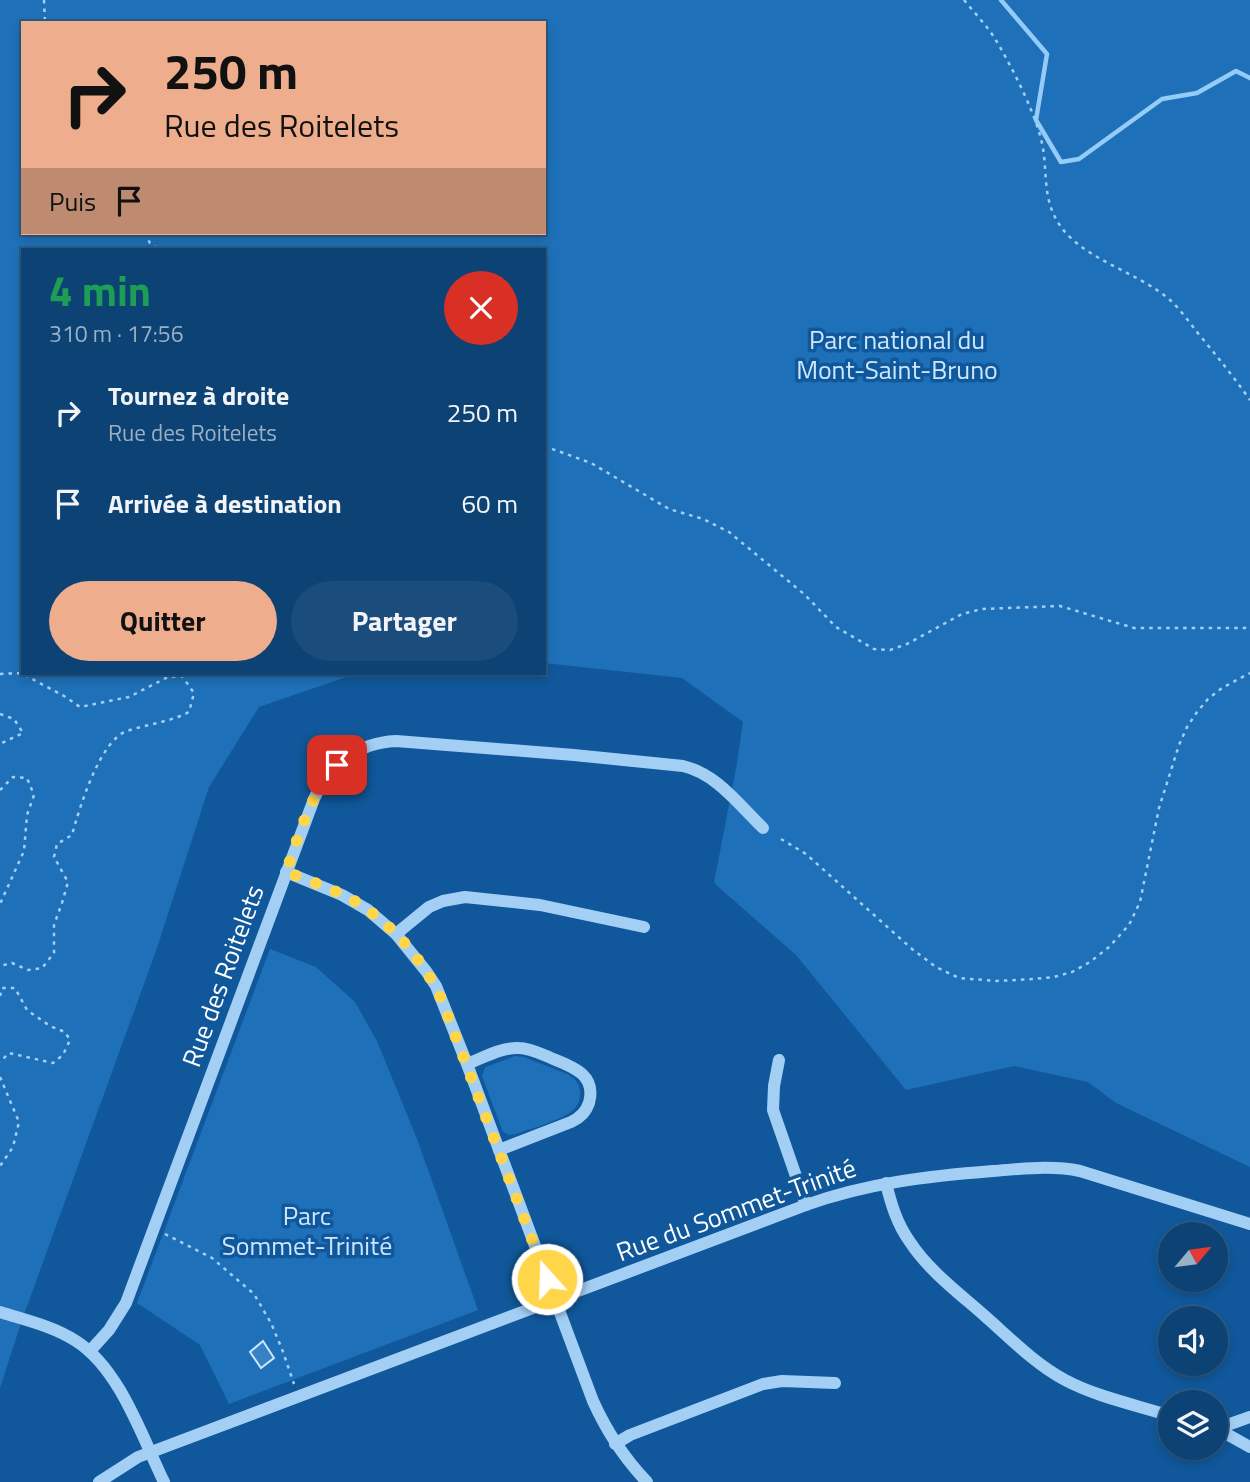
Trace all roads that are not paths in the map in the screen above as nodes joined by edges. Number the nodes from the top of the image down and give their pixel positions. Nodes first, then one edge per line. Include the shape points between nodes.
1 (763, 828) dead end
2 (286, 872) junction
3 (644, 927) dead end
4 (396, 934) junction
5 (779, 1060) dead end
6 (467, 1064) junction
7 (499, 1150) junction
8 (886, 1183) junction
9 (806, 1205) junction
10 (1250, 1224) edge
11 (555, 1300) junction
12 (0, 1312) edge
13 (90, 1351) junction
14 (835, 1383) dead end
15 (1158, 1412) edge
16 (1250, 1416) edge
17 (1228, 1424) edge
18 (1228, 1434) edge
19 (615, 1444) junction
20 (1250, 1447) edge
21 (151, 1453) junction
22 (99, 1482) edge
23 (164, 1482) edge
24 (647, 1482) edge

1 - 2 street, Rue des Roitelets via 717,782 683,766 388,742 356,751 326,777
2 - 4 street via 351,899
2 - 13 street, Rue des Roitelets via 121,1312
3 - 4 street via 540,905 465,897 429,907
4 - 6 street via 436,986
5 - 9 street via 773,1110
6 - 7 street
6 - 7 street via 521,1048 575,1068 588,1082 590,1101 580,1117
7 - 11 street
8 - 9 street, Rue du Sommet-Trinité
8 - 10 street, Rue du Sommet-Trinité via 1063,1168
8 - 15 street via 899,1223 923,1259 1038,1363 1086,1389
9 - 11 street, Rue du Sommet-Trinité
11 - 19 street via 593,1401
11 - 21 street, Rue du Sommet-Trinité
12 - 13 street via 53,1329
13 - 21 street via 124,1397
14 - 19 street via 763,1384
16 - 17 street
18 - 20 street
19 - 24 street
21 - 22 street, Rue du Sommet-Trinité
21 - 23 street

